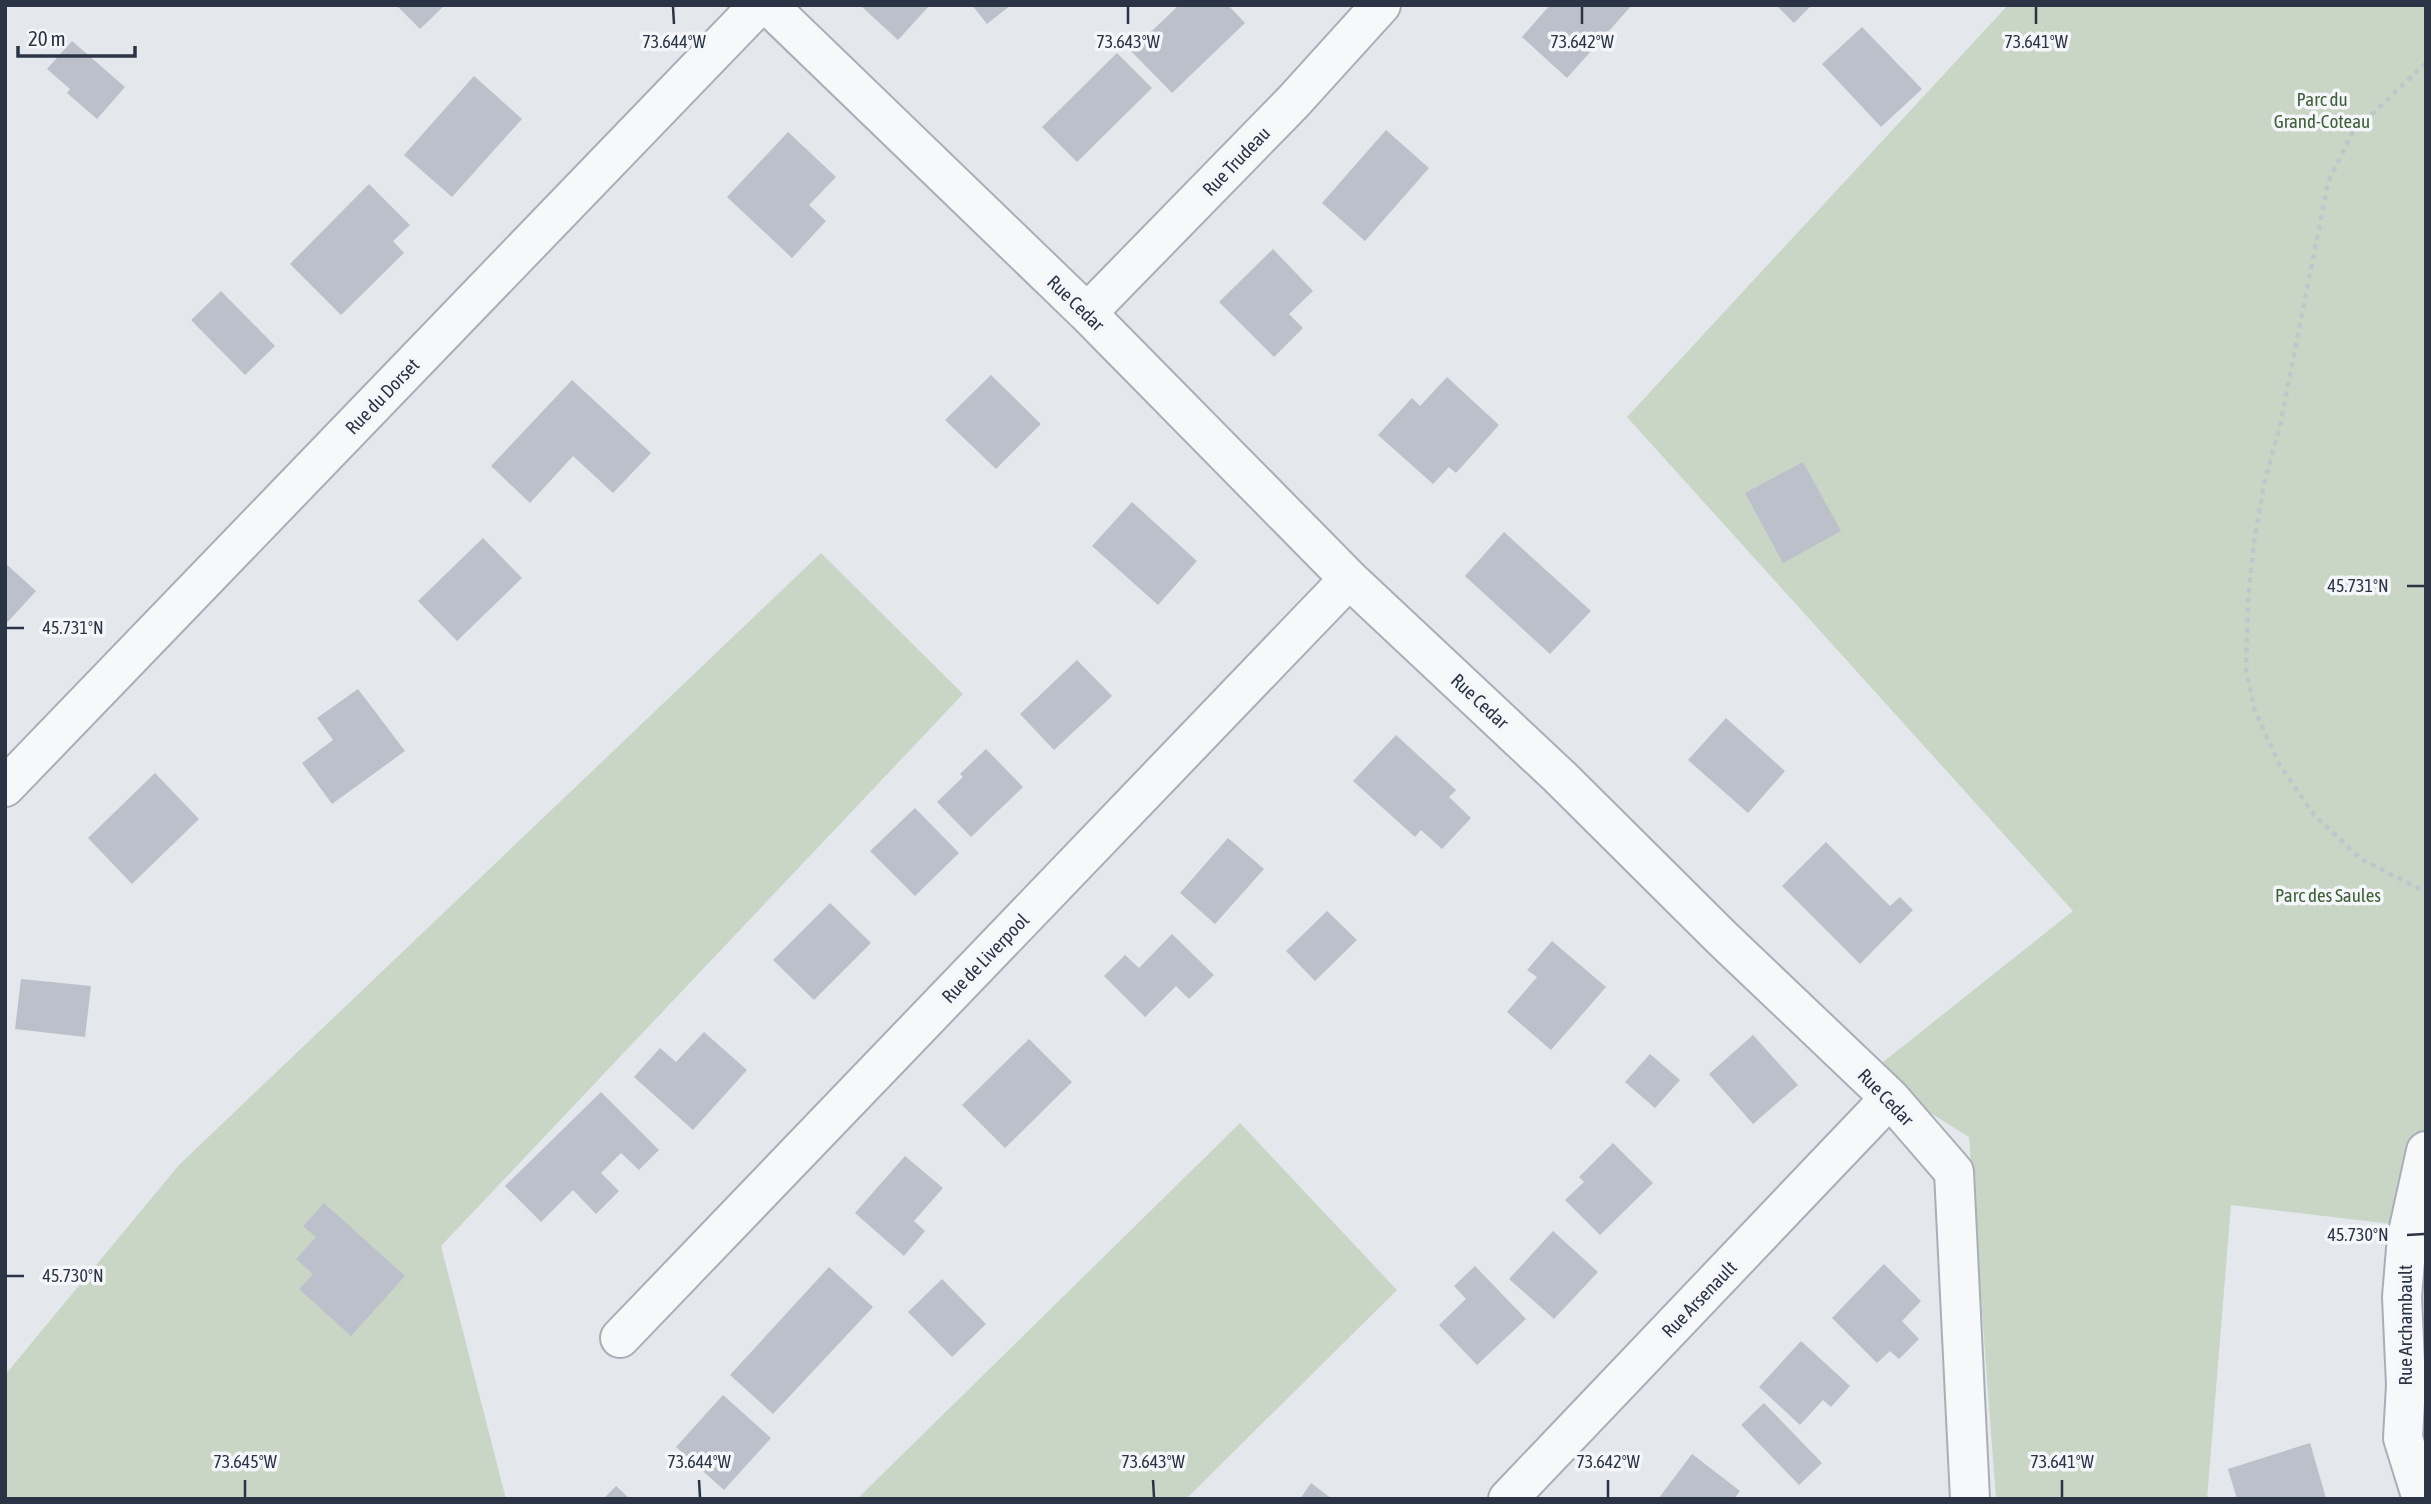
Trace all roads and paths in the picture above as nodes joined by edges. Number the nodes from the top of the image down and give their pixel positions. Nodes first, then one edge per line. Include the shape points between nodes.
1 (760, 5) edge
2 (768, 5) edge
3 (1381, 5) edge
4 (2426, 63) edge
5 (1087, 313) junction
6 (1349, 579) junction
7 (5, 787) edge
8 (2426, 892) edge
9 (1890, 1098) junction
10 (2426, 1151) edge
11 (620, 1338) dead end
12 (1508, 1499) edge
13 (1970, 1499) edge
14 (2422, 1499) edge

1 - 7 street, Rue du Dorset
2 - 5 street, Rue Cedar
3 - 5 street, Rue Trudeau
4 - 8 path via 2353,132 2328,182 2260,507 2248,599 2246,669 2254,708 2279,764 2314,815 2361,859
5 - 6 street, Rue Cedar
6 - 9 street, Rue Cedar
6 - 11 street, Rue de Liverpool
9 - 12 street, Rue Arsenault
9 - 13 street, Rue Cedar via 1954,1172
10 - 14 street, Rue Archambault via 2407,1237 2402,1297 2403,1438

